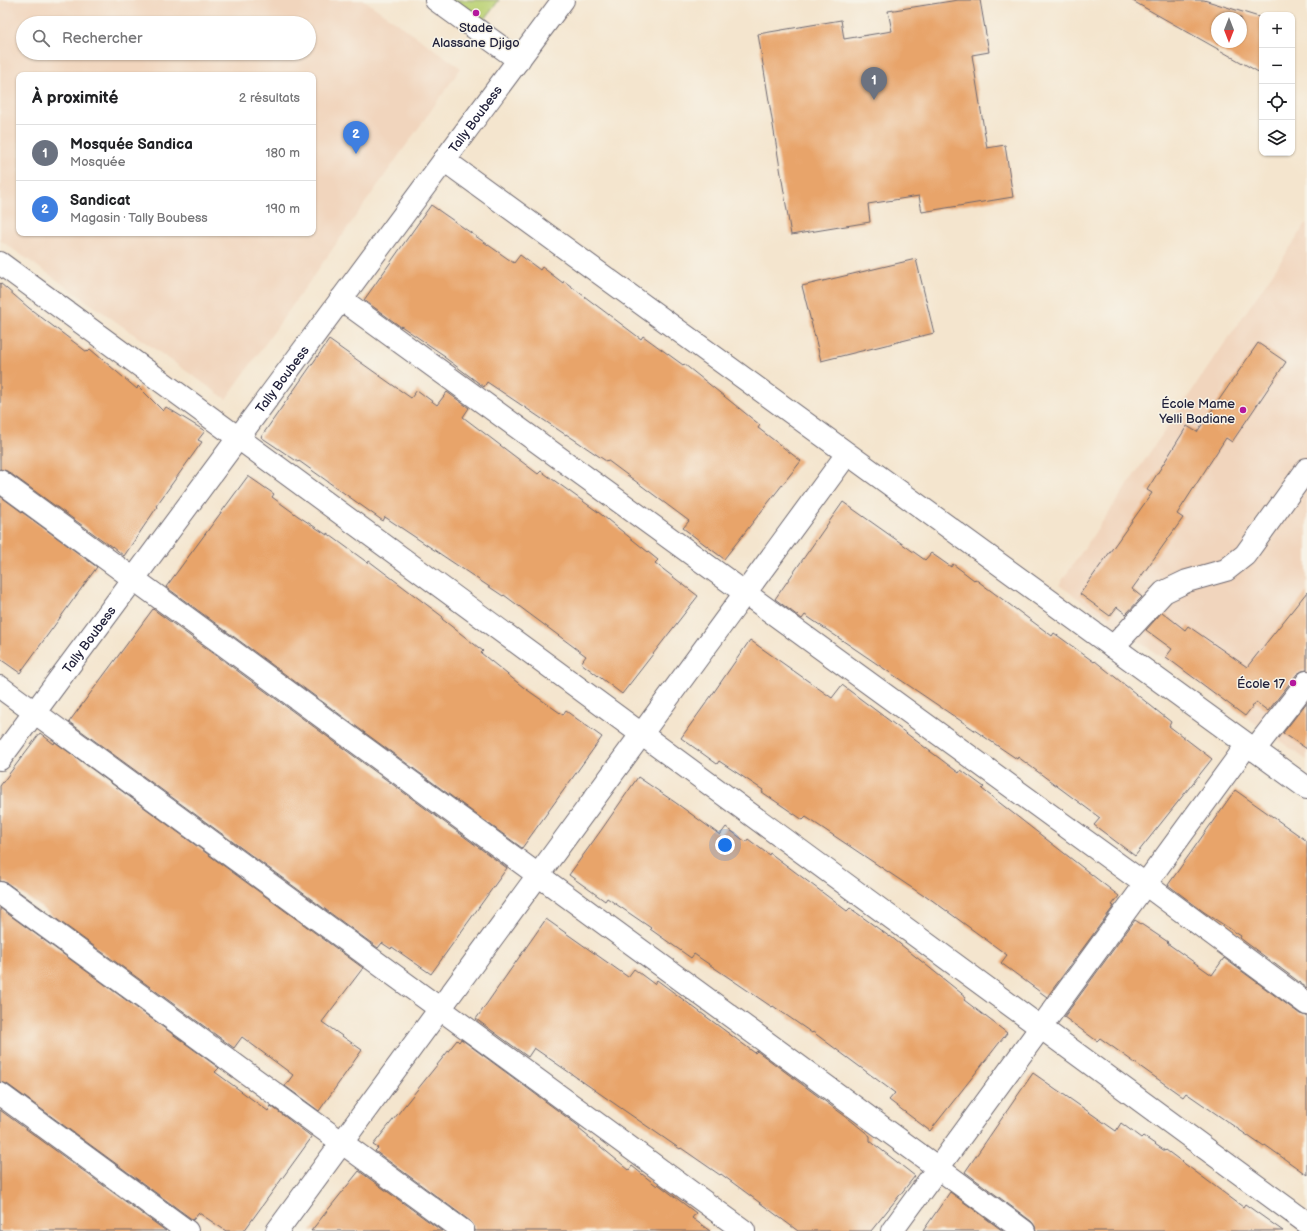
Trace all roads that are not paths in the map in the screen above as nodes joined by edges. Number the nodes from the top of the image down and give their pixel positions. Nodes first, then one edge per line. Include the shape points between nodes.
1 (436, 0) edge
2 (563, 0) edge
3 (518, 60) junction
4 (444, 160) junction
5 (0, 263) edge
6 (341, 299) junction
7 (238, 438) junction
8 (847, 454) junction
9 (1307, 469) edge
10 (0, 481) edge
11 (133, 579) junction
12 (745, 593) junction
13 (1112, 647) junction
14 (1307, 682) edge
15 (0, 687) edge
16 (34, 712) junction
17 (642, 734) junction
18 (1251, 747) junction
19 (0, 758) edge
20 (1307, 788) edge
21 (538, 875) junction
22 (1145, 884) junction
23 (0, 893) edge
24 (1307, 1004) edge
25 (440, 1008) junction
26 (1041, 1026) junction
27 (0, 1094) edge
28 (342, 1142) junction
29 (938, 1168) junction
30 (1307, 1223) edge
31 (187, 1231) edge
32 (277, 1231) edge
33 (463, 1231) edge
34 (744, 1231) edge
35 (892, 1231) edge
36 (1024, 1231) edge

1 - 3 street
2 - 3 street, Tally Boubess
3 - 4 street, Tally Boubess
4 - 6 street, Tally Boubess
4 - 8 street
5 - 7 street
6 - 7 street, Tally Boubess
6 - 12 street
7 - 11 street, Tally Boubess
7 - 17 street
8 - 12 street
8 - 13 street
9 - 13 street via 1245,555 1226,570 1187,581 1164,592
10 - 11 street
11 - 16 street, Tally Boubess
11 - 21 street
12 - 17 street
12 - 22 street
13 - 18 street
14 - 18 street
15 - 16 street
16 - 19 street, Tally Boubess
16 - 25 street
17 - 21 street
17 - 26 street
18 - 20 street
18 - 22 street
21 - 25 street
21 - 29 street
22 - 24 street
22 - 26 street
23 - 28 street
25 - 28 street
25 - 34 street
26 - 29 street
26 - 30 street
27 - 31 street
28 - 32 street
28 - 33 street
29 - 35 street
29 - 36 street

